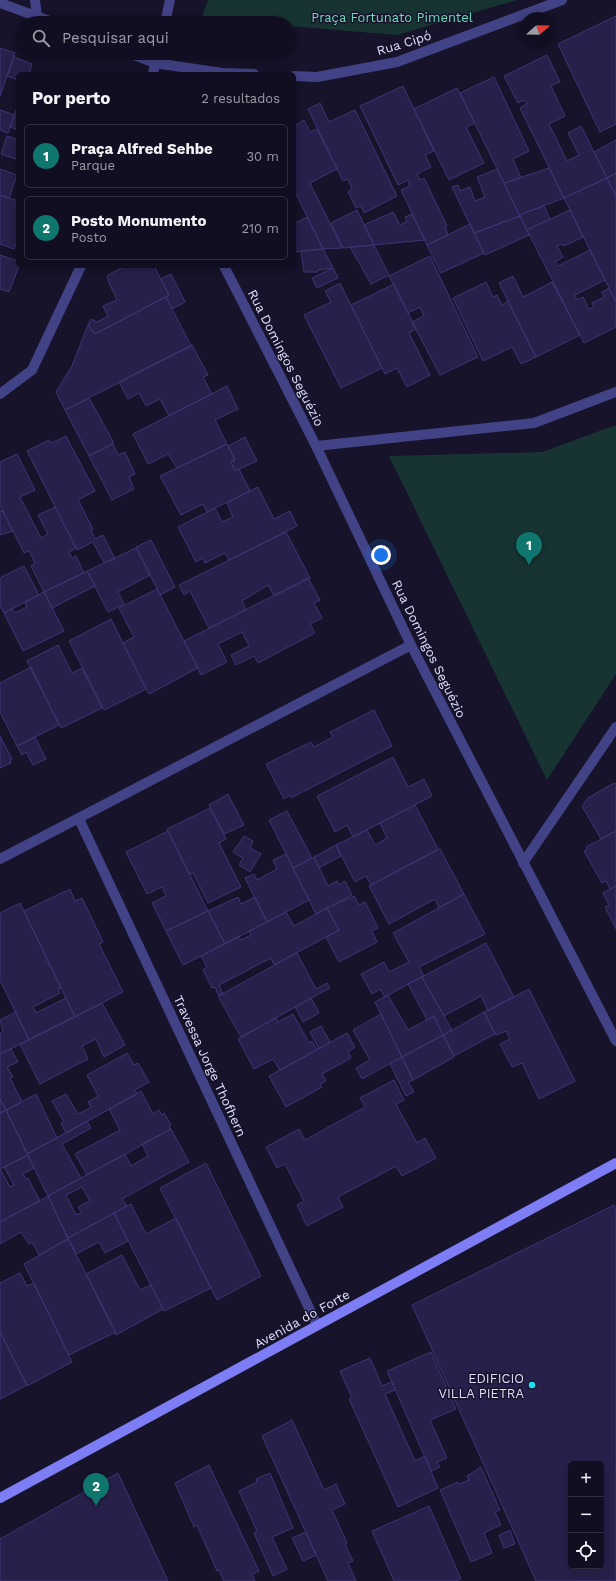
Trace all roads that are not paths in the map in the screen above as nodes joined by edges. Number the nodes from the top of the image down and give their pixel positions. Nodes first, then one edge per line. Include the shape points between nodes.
1 (35, 0) edge
2 (170, 0) edge
3 (562, 0) edge
4 (0, 3) edge
5 (37, 16) joint
6 (167, 16) edge
7 (156, 60) edge
8 (165, 60) edge
9 (153, 72) edge
10 (222, 72) edge
11 (296, 76) edge
12 (80, 268) edge
13 (225, 268) edge
14 (1, 392) edge
15 (616, 392) edge
16 (316, 446) junction
17 (411, 645) junction
18 (616, 727) edge
19 (79, 819) junction
20 (0, 859) edge
21 (523, 863) junction
22 (616, 1041) edge
23 (616, 1163) edge
24 (317, 1325) junction
25 (0, 1498) edge

1 - 5 street
2 - 6 street
3 - 11 street, Rua Cipó via 397,62 317,77
4 - 5 street
7 - 9 street
8 - 10 street
12 - 14 street via 32,370
13 - 16 street, Rua Domingos Seguézio
15 - 16 street via 534,423
16 - 17 street, Rua Domingos Seguézio
17 - 19 street
17 - 21 street, Rua Domingos Seguézio
18 - 21 street
19 - 20 street
19 - 24 street, Travessa Jorge Thofhern
21 - 22 street, Rua Domingos Seguézio
23 - 24 main road, Avenida do Forte
24 - 25 main road, Avenida do Forte

